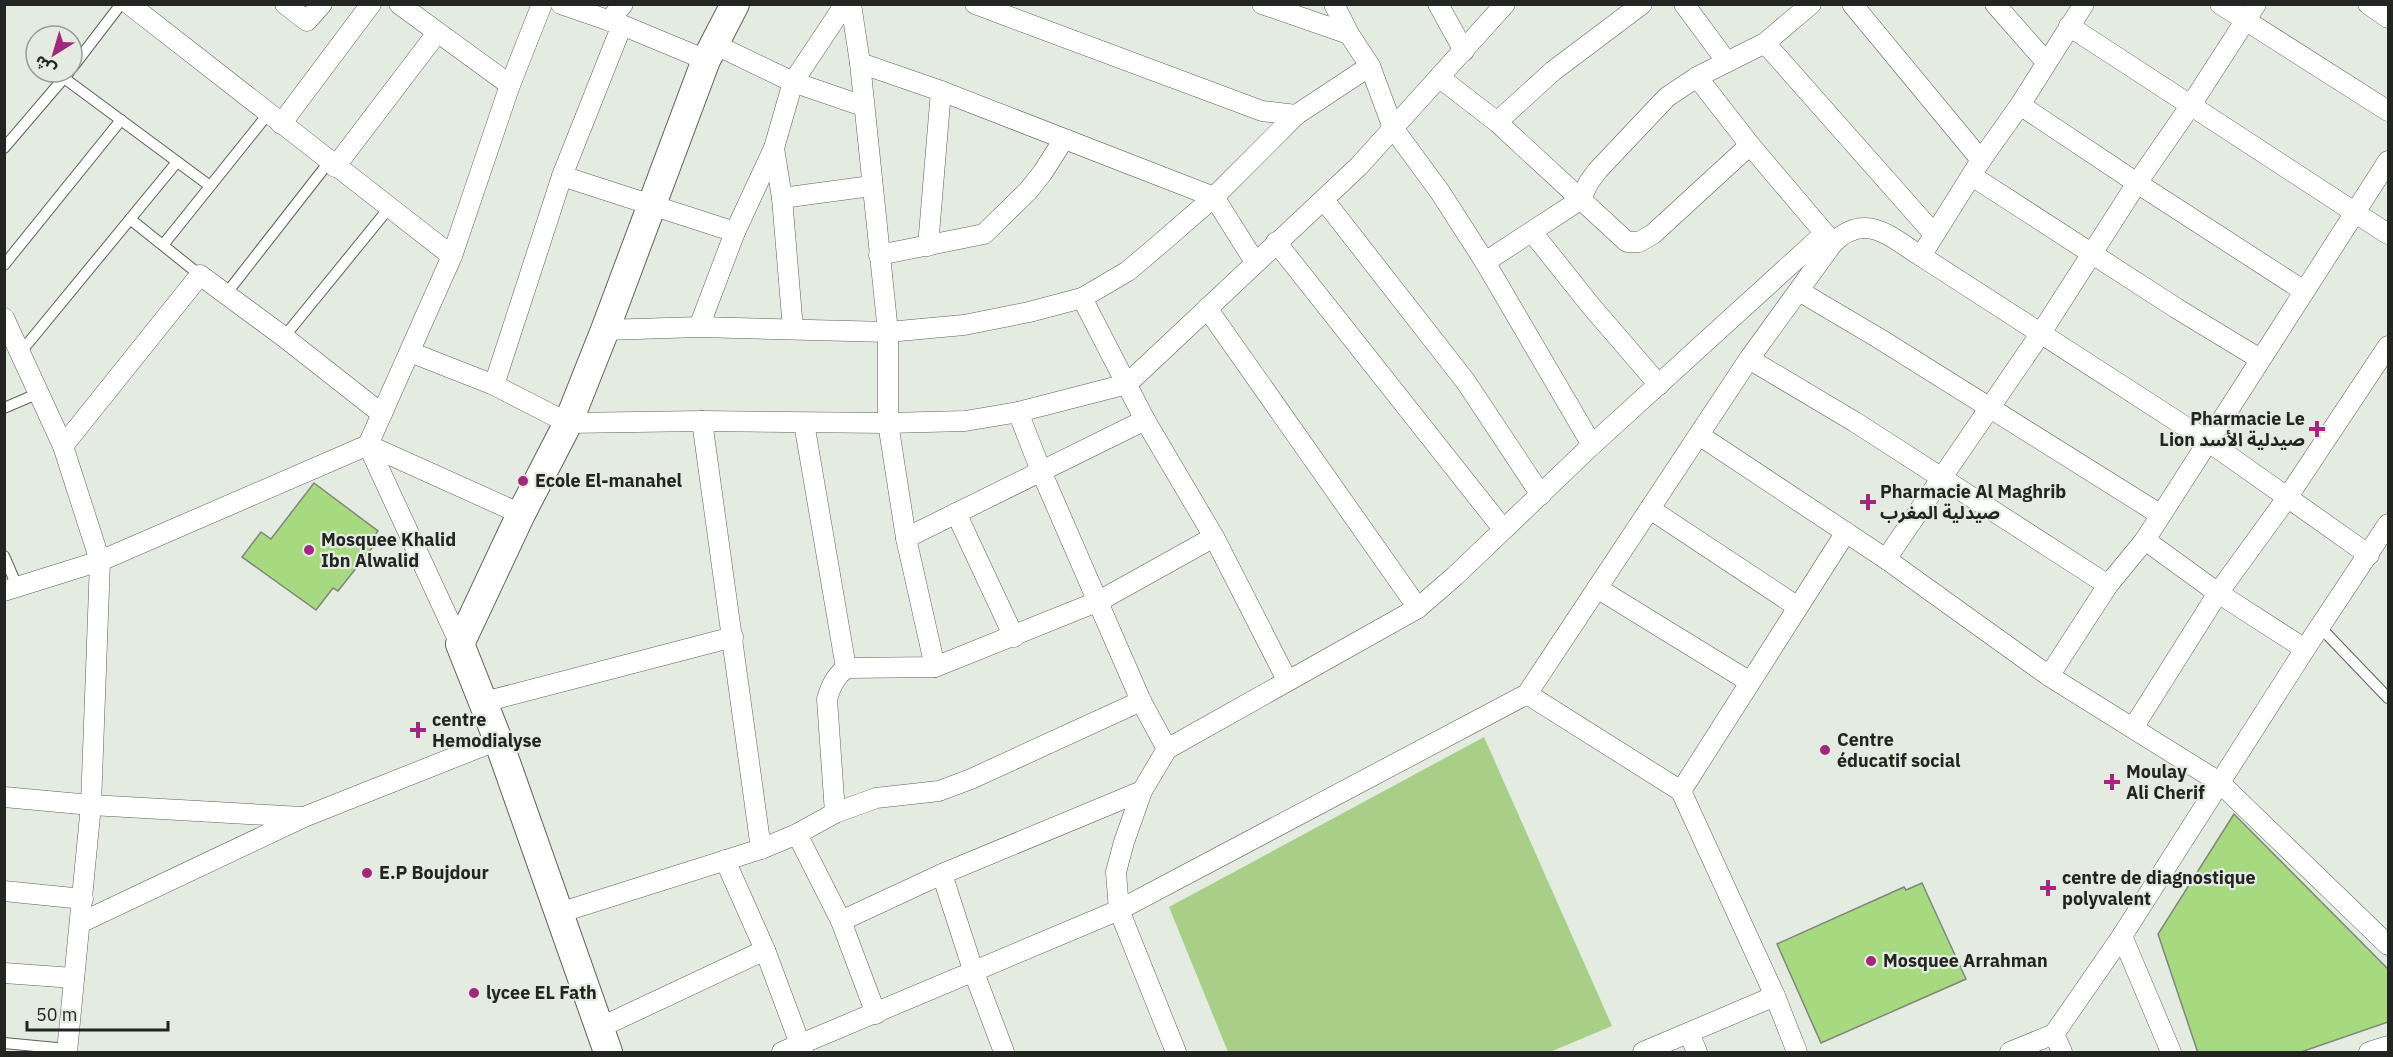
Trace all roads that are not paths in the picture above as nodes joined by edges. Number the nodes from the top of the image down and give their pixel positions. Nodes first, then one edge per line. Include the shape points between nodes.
1 (121, 4) edge
2 (129, 4) edge
3 (285, 4) edge
4 (322, 4) edge
5 (371, 4) edge
6 (399, 4) edge
7 (542, 4) edge
8 (561, 4) edge
9 (623, 4) edge
10 (735, 4) edge
11 (845, 4) edge
12 (850, 4) edge
13 (975, 4) edge
14 (1262, 4) edge
15 (1334, 4) edge
16 (1438, 4) edge
17 (1505, 4) edge
18 (1642, 4) edge
19 (1684, 4) edge
20 (1812, 4) edge
21 (1852, 4) edge
22 (1995, 4) edge
23 (2085, 4) edge
24 (2220, 4) edge
25 (2368, 4) edge
26 (2251, 12) edge
27 (2388, 18) edge
28 (615, 23) junction
29 (2069, 26) junction
30 (437, 33) junction
31 (1349, 34) junction
32 (1765, 43) junction
33 (1464, 51) junction
34 (84, 52) edge
35 (710, 52) junction
36 (1727, 62) junction
37 (2046, 62) junction
38 (860, 63) junction
39 (1370, 66) junction
40 (1697, 77) junction
41 (1440, 78) junction
42 (793, 82) junction
43 (59, 84) edge
44 (78, 84) edge
45 (510, 85) junction
46 (941, 91) junction
47 (2020, 105) junction
48 (2191, 105) junction
49 (862, 106) junction
50 (2388, 111) edge
51 (1296, 115) junction
52 (275, 119) junction
53 (121, 120) junction
54 (1497, 122) junction
55 (1393, 128) junction
56 (1064, 139) junction
57 (1750, 145) junction
58 (4, 148) edge
59 (774, 148) junction
60 (2388, 161) edge
61 (177, 162) junction
62 (332, 164) junction
63 (1977, 168) junction
64 (562, 176) junction
65 (2136, 183) junction
66 (210, 186) junction
67 (871, 186) junction
68 (1214, 197) junction
69 (782, 198) junction
70 (1324, 200) junction
71 (1580, 200) junction
72 (651, 205) junction
73 (389, 208) junction
74 (2355, 212) junction
75 (130, 219) junction
76 (735, 232) junction
77 (1532, 232) junction
78 (1934, 234) junction
79 (2388, 234) edge
80 (1829, 238) junction
81 (1276, 242) junction
82 (163, 245) junction
83 (928, 246) junction
84 (2093, 253) junction
85 (879, 255) junction
86 (452, 256) junction
87 (1921, 256) junction
88 (1255, 261) junction
89 (1485, 262) junction
90 (4, 265) edge
91 (200, 275) junction
92 (1799, 291) junction
93 (2304, 291) junction
94 (226, 294) junction
95 (1082, 298) junction
96 (1207, 308) junction
97 (4, 318) edge
98 (699, 327) junction
99 (793, 329) junction
100 (605, 330) junction
101 (888, 332) junction
102 (2041, 333) junction
103 (284, 337) junction
104 (2388, 346) edge
105 (410, 352) junction
106 (20, 353) junction
107 (1749, 359) junction
108 (2260, 359) junction
109 (1126, 384) junction
110 (494, 385) junction
111 (1659, 385) junction
112 (39, 393) junction
113 (1989, 407) junction
114 (4, 408) edge
115 (1018, 412) junction
116 (382, 414) junction
117 (1145, 420) junction
118 (702, 421) junction
119 (568, 423) junction
120 (804, 423) junction
121 (888, 423) junction
122 (1699, 435) junction
123 (2209, 442) junction
124 (368, 445) junction
125 (1592, 445) junction
126 (63, 446) junction
127 (1041, 471) junction
128 (1940, 478) junction
129 (1541, 495) junction
130 (2287, 498) junction
131 (1650, 509) junction
132 (956, 513) junction
133 (521, 514) junction
134 (2161, 515) junction
135 (2388, 524) edge
136 (1503, 529) junction
137 (1846, 532) junction
138 (1214, 537) junction
139 (906, 538) junction
140 (2145, 540) junction
141 (2368, 555) junction
142 (4, 556) edge
143 (1886, 559) junction
144 (100, 561) junction
145 (2108, 585) junction
146 (1598, 588) junction
147 (11, 589) edge
148 (2218, 593) junction
149 (1099, 601) junction
150 (1798, 607) junction
151 (1418, 608) junction
152 (2320, 627) junction
153 (733, 637) junction
154 (1014, 637) junction
155 (460, 644) junction
156 (2305, 650) junction
157 (935, 667) junction
158 (846, 668) junction
159 (2049, 676) junction
160 (1287, 680) junction
161 (1750, 682) junction
162 (1527, 694) junction
163 (2388, 698) edge
164 (1141, 701) junction
165 (484, 702) junction
166 (2133, 728) junction
167 (498, 740) junction
168 (1167, 749) junction
169 (2219, 782) junction
170 (1142, 791) junction
171 (1681, 791) junction
172 (4, 797) edge
173 (91, 805) junction
174 (835, 813) junction
175 (304, 818) junction
176 (797, 834) junction
177 (761, 849) junction
178 (725, 860) junction
179 (942, 874) junction
180 (4, 891) edge
181 (83, 899) junction
182 (1119, 910) junction
183 (559, 912) junction
184 (841, 921) junction
185 (80, 922) junction
186 (2122, 936) junction
187 (2388, 945) edge
188 (765, 950) junction
189 (973, 970) junction
190 (4, 973) edge
191 (74, 978) junction
192 (1775, 996) junction
193 (876, 1014) junction
194 (1689, 1033) junction
195 (2054, 1034) junction
196 (604, 1040) edge
197 (4, 1043) edge
198 (2388, 1046) edge
199 (802, 1048) edge
200 (67, 1051) edge
201 (782, 1053) edge
202 (1004, 1053) edge
203 (1176, 1053) edge
204 (1643, 1053) edge
205 (1697, 1053) edge
206 (1797, 1053) edge
207 (2010, 1053) edge
208 (2062, 1053) edge
209 (2171, 1053) edge
210 (2369, 1053) edge

1 - 34 lane
2 - 52 street
3 - 4 street via 308,21
5 - 52 street
6 - 30 street
7 - 45 street
8 - 28 street
9 - 28 street
10 - 35 main road
11 - 42 street
12 - 38 street
13 - 51 street via 1262,111
14 - 31 street
15 - 31 street
16 - 33 street
17 - 33 street
18 - 54 street via 1553,71
19 - 36 street
20 - 32 street
21 - 63 street
22 - 37 street
23 - 29 street
24 - 26 street
25 - 27 street
26 - 48 street
26 - 50 street
28 - 35 street
28 - 64 street
29 - 37 street
29 - 48 street
30 - 45 street
30 - 62 street
31 - 39 street
32 - 36 street
32 - 78 street
33 - 41 street
35 - 42 street
35 - 72 main road
36 - 40 street
37 - 47 street
38 - 46 street
38 - 49 street
39 - 51 street
39 - 55 street
40 - 57 street
40 - 71 street via 1650,114 1598,170
41 - 54 street
41 - 55 street
42 - 49 street
42 - 59 street
43 - 58 lane
44 - 53 lane
45 - 86 street
46 - 56 street
46 - 83 street
47 - 63 street
47 - 65 street
48 - 65 street
48 - 74 street
49 - 67 street
51 - 68 street
52 - 62 street
52 - 66 lane
53 - 61 lane
53 - 90 lane
54 - 71 street
55 - 70 street
55 - 89 street
56 - 68 street
56 - 83 street via 1028,192 993,227 975,237
57 - 71 street via 1653,234 1639,242 1628,242
57 - 80 street
59 - 69 street
59 - 76 street
60 - 74 street
61 - 66 lane
61 - 75 lane
62 - 73 street
62 - 94 lane
63 - 78 street
63 - 84 street
64 - 72 street
64 - 110 street
65 - 84 street
65 - 93 street
66 - 82 lane
67 - 69 street
67 - 85 street
68 - 88 street
68 - 95 street via 1128,271
69 - 99 street
70 - 81 street
70 - 129 street via 1466,382
71 - 77 street
72 - 76 street
72 - 100 main road
73 - 86 street
73 - 103 lane
74 - 79 street
74 - 93 street
75 - 82 lane
75 - 106 lane
76 - 98 street
77 - 89 street
77 - 111 street
78 - 87 street
80 - 87 street via 1861,226 1874,227
80 - 92 street
80 - 111 street
81 - 88 street
81 - 136 street
82 - 91 lane
83 - 85 street
84 - 102 street
84 - 108 street
85 - 101 street
86 - 105 street
87 - 102 street
88 - 96 street
89 - 125 street
91 - 94 street
91 - 126 street
92 - 107 street
92 - 113 street
93 - 108 street
94 - 103 street
95 - 101 street via 964,325
95 - 109 street
96 - 109 street
96 - 151 street
97 - 106 street
98 - 99 street
98 - 100 street
99 - 101 street
100 - 119 main road
101 - 121 street
102 - 113 street
102 - 123 street
103 - 116 street
104 - 130 street
105 - 110 street
105 - 116 street
106 - 112 street
107 - 122 street
107 - 128 street
108 - 123 street
109 - 115 street
109 - 117 street
110 - 119 street
111 - 125 street
112 - 114 lane
112 - 126 street
113 - 128 street
113 - 134 street
115 - 121 street via 965,422
115 - 127 street
116 - 124 street
117 - 127 street
117 - 138 street
118 - 119 street
118 - 120 street
118 - 153 street
119 - 133 main road
120 - 121 street
120 - 158 street
121 - 139 street
122 - 131 street
122 - 137 street
123 - 130 street
123 - 134 street
124 - 133 street
124 - 144 street
124 - 155 street
125 - 129 street
126 - 144 street
127 - 132 street
127 - 149 street
128 - 143 street
128 - 145 street
129 - 136 street
130 - 141 street
130 - 148 street
131 - 146 street
131 - 150 street
132 - 139 street
132 - 154 street
133 - 155 main road
134 - 140 street
135 - 141 street
136 - 151 street
137 - 143 street
137 - 150 street
138 - 149 street
138 - 160 street
139 - 157 street
140 - 145 street
140 - 148 street
141 - 152 street
142 - 147 lane
143 - 159 street
144 - 147 street
144 - 173 street
145 - 159 street
146 - 161 street
146 - 162 street
148 - 156 street
148 - 166 street
149 - 154 street
149 - 164 street
150 - 161 street
151 - 160 street
152 - 156 street
152 - 163 lane
153 - 165 street
153 - 177 street
154 - 157 street
155 - 165 main road
156 - 169 street
157 - 158 street
158 - 174 street via 826,699
159 - 166 street
160 - 168 street
161 - 171 street
162 - 171 street
162 - 182 street
164 - 168 street
164 - 174 street via 939,791 876,798
165 - 167 main road
166 - 169 street
167 - 175 street
167 - 183 main road
168 - 170 street
169 - 186 street
169 - 187 street
170 - 179 street
170 - 182 street via 1116,872
171 - 192 street
172 - 173 street
173 - 175 street
173 - 181 street
174 - 176 street
175 - 185 street
176 - 177 street
176 - 184 street
177 - 178 street
178 - 183 street
178 - 188 street
179 - 184 street
179 - 189 street
180 - 181 street
181 - 185 street
182 - 189 street
182 - 203 street
183 - 196 main road
184 - 193 street
185 - 191 street
186 - 195 street
186 - 209 street
188 - 196 street
188 - 199 street
189 - 193 street
189 - 202 street
190 - 191 street
191 - 200 street
192 - 194 street
192 - 206 street
193 - 199 street
194 - 204 street
194 - 205 street
195 - 207 street
195 - 208 street
197 - 200 lane
198 - 210 street
199 - 201 street

